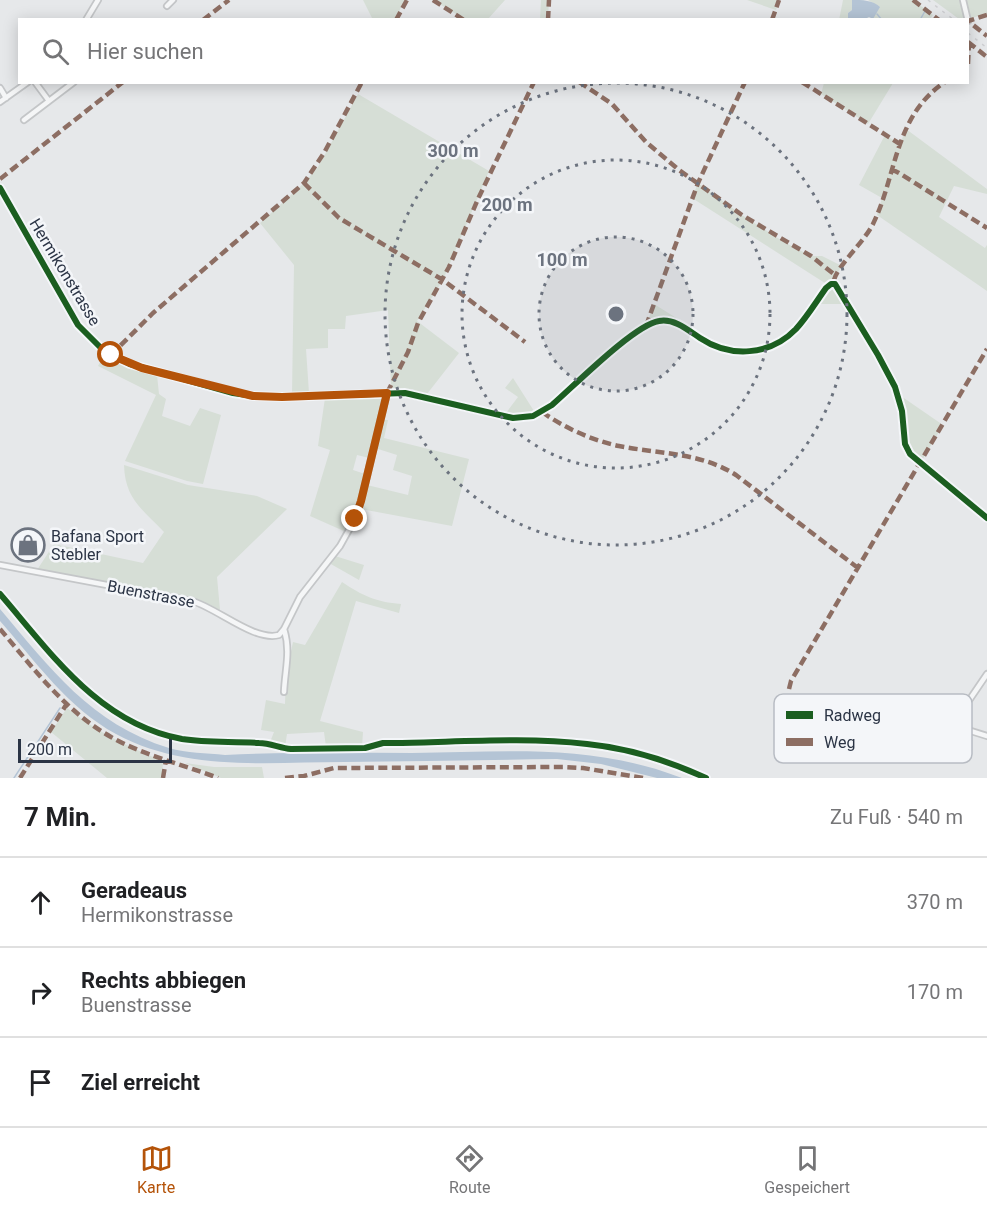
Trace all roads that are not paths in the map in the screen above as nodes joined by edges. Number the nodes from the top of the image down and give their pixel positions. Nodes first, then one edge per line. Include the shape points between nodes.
1 (98, 0) edge
2 (173, 0) edge
3 (963, 0) edge
4 (167, 6) dead end
5 (87, 18) edge
6 (967, 18) edge
7 (25, 84) edge
8 (36, 84) edge
9 (71, 84) edge
10 (0, 88) edge
11 (6, 98) junction
12 (48, 101) junction
13 (0, 102) edge
14 (24, 120) dead end
15 (0, 188) edge
16 (387, 393) junction
17 (987, 518) edge
18 (0, 565) edge
19 (284, 629) junction
20 (987, 674) edge
21 (284, 692) dead end
22 (972, 696) edge
23 (972, 731) edge
24 (987, 736) edge

1 - 5 street
2 - 4 street
3 - 6 street
7 - 11 street
8 - 12 street
9 - 12 street
10 - 11 street
11 - 13 street
12 - 14 street
15 - 16 street, Hermikonstrasse via 78,325 95,344 120,360 160,374 253,396
16 - 17 street, Hermikonstrasse via 410,394 502,417 533,416 653,323 671,321 720,349 752,351 788,336 833,284 892,379 900,402 907,449
16 - 19 street via 355,519 340,546 300,597
18 - 19 street, Buenstrasse via 200,604 243,627 270,636 279,635
19 - 21 street via 288,653
20 - 22 street
23 - 24 street

